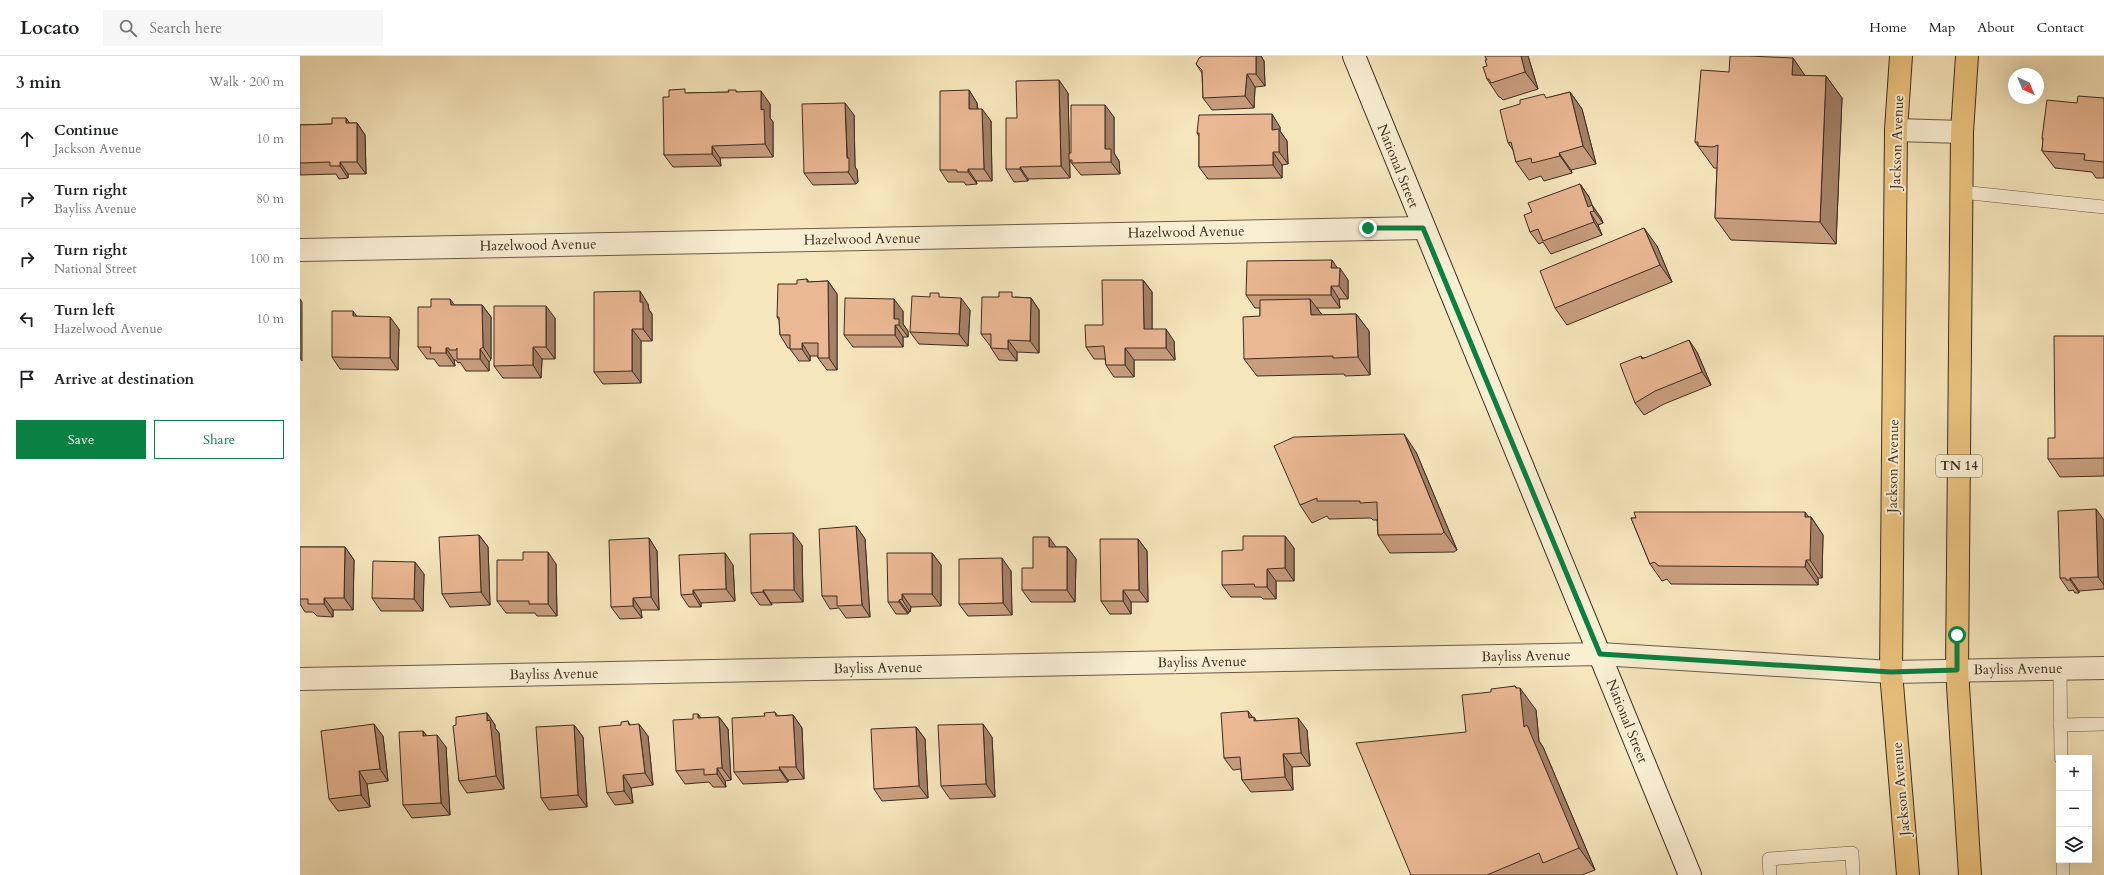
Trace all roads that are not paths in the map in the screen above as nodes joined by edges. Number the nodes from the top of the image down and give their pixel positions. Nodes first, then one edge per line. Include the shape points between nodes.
1 (1354, 56) edge
2 (1901, 56) edge
3 (1967, 56) edge
4 (1896, 130) junction
5 (1962, 132) junction
6 (1961, 192) junction
7 (2104, 207) edge
8 (1423, 228) junction
9 (300, 250) edge
10 (1600, 654) junction
11 (2060, 668) junction
12 (2104, 668) edge
13 (1957, 670) junction
14 (1891, 672) junction
15 (300, 679) edge
16 (2104, 724) edge
17 (2060, 725) junction
18 (2061, 755) edge
19 (2063, 863) edge
20 (1690, 875) edge
21 (1770, 875) edge
22 (1853, 875) edge
23 (1908, 875) edge
24 (1970, 875) edge
25 (2063, 875) edge

1 - 8 street, National Street
2 - 4 main road, Jackson Avenue
3 - 5 main road, TN 14
4 - 5 street
4 - 14 main road, Jackson Avenue
5 - 6 main road, TN 14
6 - 7 lane
6 - 13 main road, TN 14
8 - 9 street, Hazelwood Avenue
8 - 10 street, National Street
10 - 14 street, Bayliss Avenue
10 - 15 street, Bayliss Avenue
10 - 20 street, National Street
11 - 12 street, Bayliss Avenue
11 - 13 street, Bayliss Avenue
11 - 17 lane
13 - 14 street, Bayliss Avenue
13 - 24 main road, TN 14
14 - 23 main road, Jackson Avenue
16 - 17 lane
17 - 18 lane
19 - 25 lane
21 - 22 lane via 1769,859 1852,854

